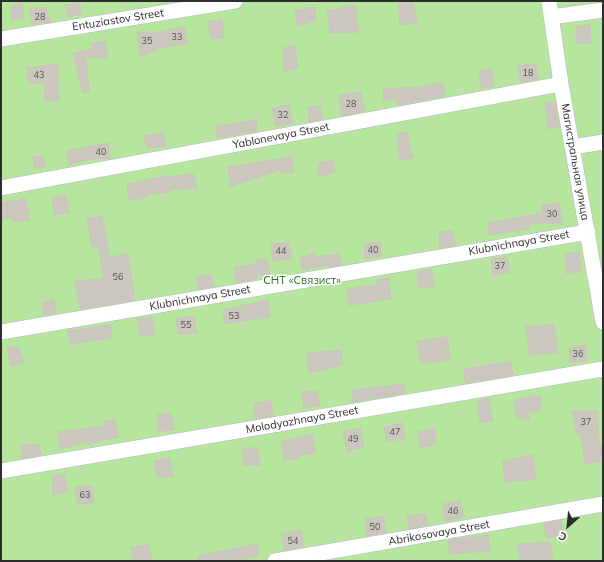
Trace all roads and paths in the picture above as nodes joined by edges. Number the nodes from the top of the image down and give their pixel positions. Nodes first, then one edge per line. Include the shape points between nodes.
1 (235, 1) edge
2 (549, 1) edge
3 (603, 10) edge
4 (551, 18) junction
5 (1, 39) edge
6 (561, 84) junction
7 (603, 142) edge
8 (573, 147) junction
9 (1, 188) edge
10 (588, 232) junction
11 (599, 269) edge
12 (603, 322) edge
13 (1, 332) edge
14 (603, 369) edge
15 (1, 471) edge
16 (603, 504) edge
17 (275, 561) edge

1 - 5 street, Entuziastov Street
2 - 4 street, Магистральная улица
3 - 4 street
4 - 6 street, Магистральная улица
6 - 8 street, Магистральная улица
6 - 9 street, Yablonevaya Street
7 - 8 street
8 - 10 street, Магистральная улица
10 - 11 street, Магистральная улица
10 - 13 street, Klubnichnaya Street
11 - 12 street, Магистральная улица
14 - 15 street, Molodyozhnaya Street
16 - 17 street, Abrikosovaya Street

